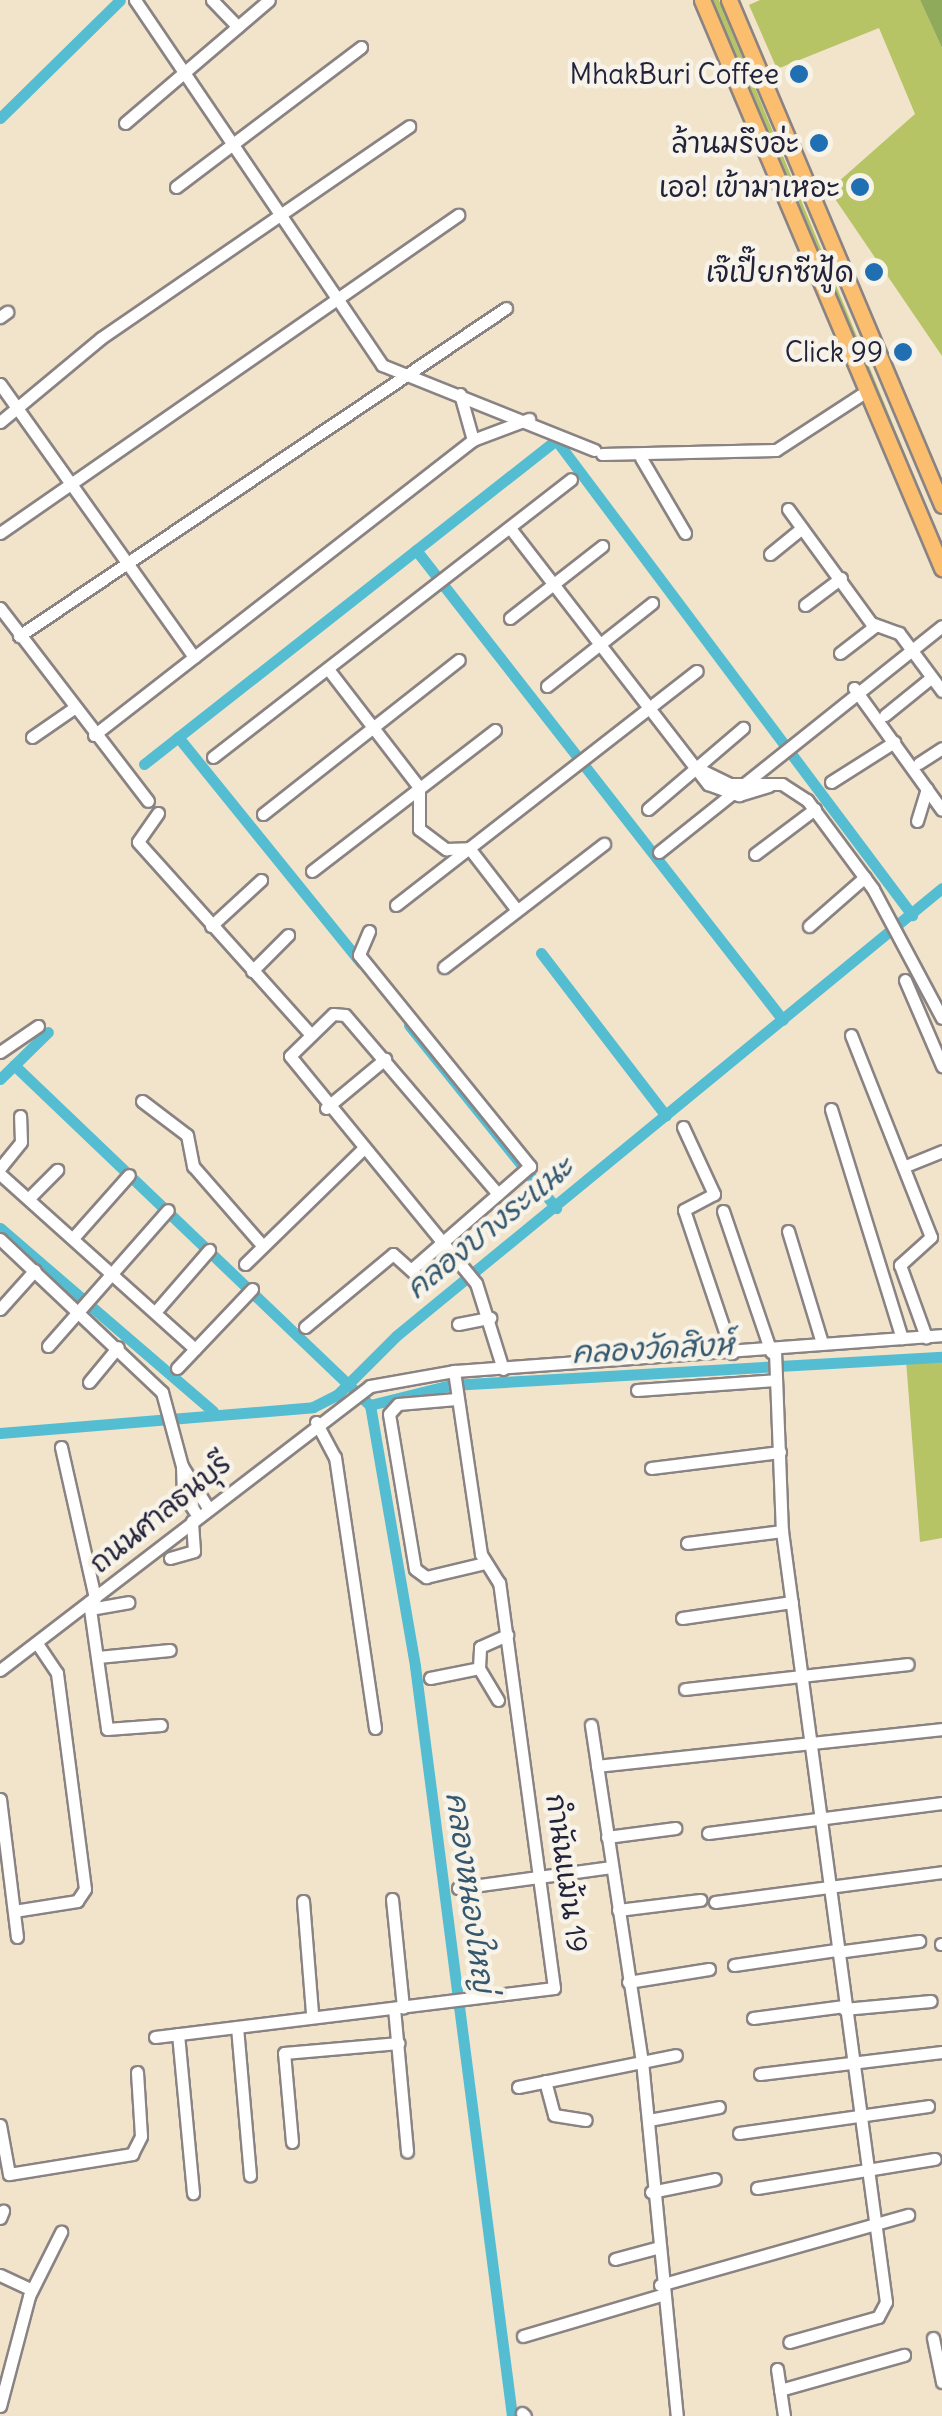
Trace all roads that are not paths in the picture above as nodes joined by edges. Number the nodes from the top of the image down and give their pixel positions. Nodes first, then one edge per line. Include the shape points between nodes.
1 (134, 0) edge
2 (212, 0) edge
3 (269, 0) edge
4 (702, 0) edge
5 (729, 0) edge
6 (238, 27) junction
7 (361, 47) dead end
8 (182, 75) junction
9 (124, 123) dead end
10 (409, 126) dead end
11 (229, 146) junction
12 (176, 186) dead end
13 (458, 216) dead end
14 (278, 220) junction
15 (335, 303) junction
16 (506, 308) dead end
17 (409, 378) junction
18 (0, 384) edge
19 (867, 391) junction
20 (460, 394) junction
21 (17, 409) junction
22 (529, 419) junction
23 (0, 422) edge
24 (474, 440) junction
25 (642, 458) junction
26 (570, 479) dead end
27 (72, 482) junction
28 (942, 505) edge
29 (788, 509) dead end
30 (510, 528) junction
31 (802, 528) junction
32 (0, 533) edge
33 (685, 533) dead end
34 (602, 546) dead end
35 (770, 554) dead end
36 (128, 562) junction
37 (942, 568) edge
38 (841, 578) junction
39 (555, 584) junction
40 (652, 603) dead end
41 (805, 604) dead end
42 (0, 608) edge
43 (510, 618) dead end
44 (875, 626) junction
45 (942, 626) edge
46 (19, 636) junction
47 (604, 642) junction
48 (911, 646) junction
49 (840, 654) dead end
50 (194, 657) junction
51 (458, 660) dead end
52 (328, 669) junction
53 (697, 671) dead end
54 (932, 677) junction
55 (547, 686) dead end
56 (854, 688) junction
57 (942, 691) edge
58 (650, 704) junction
59 (74, 708) junction
60 (884, 715) dead end
61 (374, 727) junction
62 (743, 728) dead end
63 (494, 730) dead end
64 (94, 734) junction
65 (32, 736) dead end
66 (894, 742) junction
67 (942, 748) edge
68 (213, 757) dead end
69 (919, 763) dead end
70 (699, 767) junction
71 (830, 782) dead end
72 (419, 787) junction
73 (928, 788) junction
74 (733, 790) junction
75 (148, 801) dead end
76 (648, 809) dead end
77 (815, 809) junction
78 (942, 810) edge
79 (158, 813) dead end
80 (263, 814) dead end
81 (917, 821) dead end
82 (604, 844) dead end
83 (469, 848) junction
84 (659, 852) dead end
85 (755, 854) dead end
86 (312, 872) dead end
87 (866, 877) junction
88 (261, 880) dead end
89 (396, 905) dead end
90 (517, 910) junction
91 (211, 926) junction
92 (809, 926) dead end
93 (369, 931) dead end
94 (288, 935) dead end
95 (444, 966) dead end
96 (252, 971) junction
97 (905, 980) dead end
98 (942, 1018) edge
99 (38, 1026) dead end
100 (310, 1034) junction
101 (851, 1035) dead end
102 (0, 1052) edge
103 (385, 1059) junction
104 (942, 1066) edge
105 (142, 1102) dead end
106 (326, 1108) junction
107 (831, 1108) dead end
108 (20, 1116) dead end
109 (683, 1127) dead end
110 (364, 1148) junction
111 (942, 1151) edge
112 (908, 1165) junction
113 (57, 1170) dead end
114 (0, 1171) edge
115 (129, 1174) dead end
116 (498, 1194) junction
117 (29, 1198) junction
118 (168, 1210) dead end
119 (722, 1212) dead end
120 (788, 1232) dead end
121 (73, 1238) junction
122 (0, 1239) edge
123 (444, 1242) junction
124 (262, 1245) junction
125 (209, 1250) dead end
126 (246, 1264) dead end
127 (35, 1270) junction
128 (110, 1271) junction
129 (252, 1289) dead end
130 (85, 1300) junction
131 (0, 1310) edge
132 (156, 1311) junction
133 (490, 1318) junction
134 (458, 1324) dead end
135 (305, 1326) dead end
136 (942, 1335) edge
137 (926, 1336) junction
138 (902, 1338) junction
139 (822, 1343) junction
140 (48, 1346) dead end
141 (118, 1346) junction
142 (195, 1349) junction
143 (732, 1353) junction
144 (774, 1364) junction
145 (177, 1368) dead end
146 (503, 1369) junction
147 (89, 1382) dead end
148 (455, 1386) junction
149 (638, 1390) dead end
150 (316, 1422) junction
151 (61, 1446) dead end
152 (780, 1452) junction
153 (651, 1468) dead end
154 (199, 1515) junction
155 (782, 1530) junction
156 (687, 1543) dead end
157 (170, 1558) dead end
158 (488, 1566) junction
159 (457, 1577) dead end
160 (128, 1602) dead end
161 (792, 1602) junction
162 (91, 1603) junction
163 (682, 1618) dead end
164 (507, 1635) junction
165 (39, 1646) junction
166 (170, 1650) dead end
167 (98, 1657) junction
168 (908, 1664) dead end
169 (479, 1668) junction
170 (0, 1670) edge
171 (802, 1675) junction
172 (430, 1678) dead end
173 (685, 1689) dead end
174 (498, 1700) dead end
175 (161, 1725) dead end
176 (591, 1725) dead end
177 (376, 1728) dead end
178 (942, 1728) edge
179 (811, 1745) junction
180 (597, 1766) junction
181 (0, 1799) edge
182 (942, 1803) edge
183 (820, 1816) junction
184 (675, 1828) dead end
185 (708, 1833) dead end
186 (607, 1837) junction
187 (612, 1867) junction
188 (942, 1872) edge
189 (542, 1875) junction
190 (458, 1888) dead end
191 (828, 1888) junction
192 (392, 1899) dead end
193 (700, 1900) dead end
194 (303, 1901) dead end
195 (714, 1902) dead end
196 (618, 1910) junction
197 (14, 1911) junction
198 (18, 1936) dead end
199 (919, 1941) dead end
200 (836, 1951) junction
201 (734, 1964) dead end
202 (709, 1969) dead end
203 (628, 1982) junction
204 (936, 2000) edge
205 (844, 2007) junction
206 (398, 2008) junction
207 (312, 2014) junction
208 (754, 2018) dead end
209 (237, 2027) junction
210 (178, 2034) junction
211 (155, 2037) dead end
212 (399, 2043) junction
213 (942, 2052) edge
214 (676, 2055) dead end
215 (642, 2061) junction
216 (851, 2062) junction
217 (137, 2072) dead end
218 (760, 2074) dead end
219 (545, 2081) junction
220 (518, 2087) dead end
221 (928, 2106) dead end
222 (720, 2108) dead end
223 (859, 2119) junction
224 (586, 2120) dead end
225 (649, 2120) junction
226 (0, 2125) edge
227 (740, 2133) dead end
228 (292, 2142) dead end
229 (407, 2151) dead end
230 (935, 2160) dead end
231 (870, 2170) junction
232 (250, 2175) dead end
233 (715, 2179) dead end
234 (757, 2188) dead end
235 (652, 2192) junction
236 (193, 2193) dead end
237 (908, 2215) dead end
238 (874, 2225) junction
239 (61, 2232) dead end
240 (656, 2248) junction
241 (615, 2258) dead end
242 (0, 2275) edge
243 (32, 2290) junction
244 (661, 2290) junction
245 (523, 2336) dead end
246 (933, 2338) dead end
247 (788, 2342) dead end
248 (904, 2355) dead end
249 (777, 2368) dead end
250 (942, 2382) edge
251 (780, 2390) junction
252 (0, 2406) edge
253 (678, 2416) edge
254 (784, 2416) edge

1 - 8 street
2 - 6 street
3 - 6 street
4 - 19 main road
5 - 28 main road
6 - 8 street
7 - 11 street
8 - 9 street
8 - 11 street
10 - 14 street
11 - 12 street
11 - 14 street
13 - 15 street
14 - 15 street
14 - 21 street via 101,338
15 - 17 street via 382,365
15 - 27 street
16 - 17 street
17 - 20 street
17 - 36 street
18 - 21 street
19 - 25 street via 776,450
19 - 37 main road
20 - 22 street
20 - 24 street
21 - 23 street
21 - 27 street
22 - 24 street
22 - 25 street via 599,452
24 - 50 street
25 - 33 street
26 - 30 street
27 - 32 street
27 - 36 street
29 - 31 street
30 - 39 street
30 - 52 street
31 - 35 street
31 - 38 street
34 - 39 street
36 - 46 street
36 - 50 street
38 - 41 street
38 - 44 street
39 - 43 street
39 - 47 street
40 - 47 street
42 - 46 street
44 - 48 street
44 - 49 street
45 - 48 street
46 - 59 street
47 - 55 street
47 - 58 street
48 - 54 street
48 - 56 street
50 - 64 street
51 - 61 street
52 - 61 street
52 - 68 street
53 - 58 street
54 - 57 street
54 - 60 street
56 - 66 street
56 - 74 street
58 - 70 street
58 - 83 street
59 - 64 street
59 - 65 street
61 - 72 street
61 - 80 street
62 - 70 street
63 - 72 street
64 - 75 street
66 - 71 street
66 - 73 street
67 - 69 street
70 - 74 street
70 - 76 street
72 - 83 street via 419,828 446,849
72 - 86 street
73 - 78 street
73 - 81 street
74 - 77 street via 795,789
74 - 84 street
77 - 85 street
77 - 87 street
79 - 91 street via 138,842
82 - 90 street
83 - 89 street
83 - 90 street
87 - 92 street
87 - 98 street
88 - 91 street
90 - 95 street
91 - 96 street
93 - 116 street via 360,955 527,1154 520,1178
94 - 96 street
96 - 100 street
97 - 104 street
99 - 102 street
100 - 103 street via 340,1012
100 - 106 street via 290,1065
101 - 112 street
103 - 106 street
103 - 116 street
105 - 124 street via 188,1134 193,1166
106 - 110 street
107 - 138 street
108 - 114 street via 21,1142
109 - 143 street via 714,1194 684,1210
110 - 123 street
110 - 124 street
111 - 112 street
112 - 137 street via 932,1237 900,1271
113 - 117 street
114 - 117 street
115 - 121 street
116 - 123 street
117 - 121 street
118 - 128 street
119 - 144 street
120 - 139 street
121 - 128 street
122 - 127 street
123 - 133 street via 476,1283
123 - 135 street via 416,1273 394,1254
124 - 126 street
125 - 132 street
127 - 130 street
127 - 131 street
128 - 130 street
128 - 132 street
129 - 142 street
130 - 140 street
130 - 141 street
132 - 142 street
133 - 134 street
133 - 146 street
136 - 137 street
137 - 138 street
138 - 139 street
139 - 144 street
141 - 147 street
141 - 154 street via 169,1408 183,1494
142 - 145 street
143 - 144 street
143 - 146 street
144 - 149 street
144 - 152 street
146 - 148 street
148 - 150 street, ถนนศาลธนบุรี via 370,1386
148 - 158 street, กำนันแม้น 19
148 - 158 street via 398,1404 389,1414 415,1569 426,1576
150 - 154 street, ถนนศาลธนบุรี
150 - 177 street via 336,1457
151 - 162 street
152 - 153 street
152 - 155 street
154 - 157 street via 194,1551
154 - 162 street, ถนนศาลธนบุรี
155 - 156 street
155 - 161 street
158 - 159 street
158 - 164 street, กำนันแม้น 19
160 - 162 street
161 - 163 street
161 - 171 street
162 - 165 street, ถนนศาลธนบุรี
162 - 167 street
164 - 169 street via 481,1644
164 - 189 street, กำนันแม้น 19
165 - 170 street, ถนนศาลธนบุรี
165 - 197 street via 57,1673 85,1889 76,1901
166 - 167 street
167 - 175 street via 106,1730
168 - 171 street
169 - 172 street
169 - 174 street
171 - 173 street
171 - 179 street
176 - 180 street
178 - 179 street
179 - 180 street
179 - 183 street
180 - 186 street
181 - 197 street
182 - 183 street
183 - 185 street
183 - 191 street
184 - 186 street
186 - 187 street
187 - 189 street
187 - 196 street
188 - 191 street
189 - 190 street
189 - 206 street, กำนันแม้น 19 via 554,1988
191 - 195 street
191 - 200 street
192 - 206 street
193 - 196 street
194 - 207 street
196 - 203 street
197 - 198 street
199 - 200 street
200 - 201 street
200 - 205 street
202 - 203 street
203 - 215 street
204 - 205 street
205 - 208 street
205 - 216 street
206 - 207 street, กำนันแม้น 19
206 - 212 street
207 - 209 street, กำนันแม้น 19
209 - 210 street, กำนันแม้น 19
209 - 232 street
210 - 211 street, กำนันแม้น 19
210 - 236 street
212 - 228 street via 284,2054
212 - 229 street
213 - 216 street
214 - 215 street
215 - 219 street
215 - 225 street
216 - 218 street
216 - 223 street
217 - 226 street via 140,2136 132,2154 9,2174
219 - 220 street
219 - 224 street via 554,2116
221 - 223 street
222 - 225 street
223 - 227 street
223 - 231 street
225 - 235 street
230 - 231 street
231 - 234 street
231 - 238 street
233 - 235 street
235 - 240 street
237 - 238 street
238 - 244 street
238 - 247 street via 885,2310
239 - 243 street
240 - 241 street
240 - 244 street
242 - 243 street
243 - 252 street
244 - 245 street
244 - 253 street
246 - 250 street
248 - 251 street
249 - 251 street
251 - 254 street

